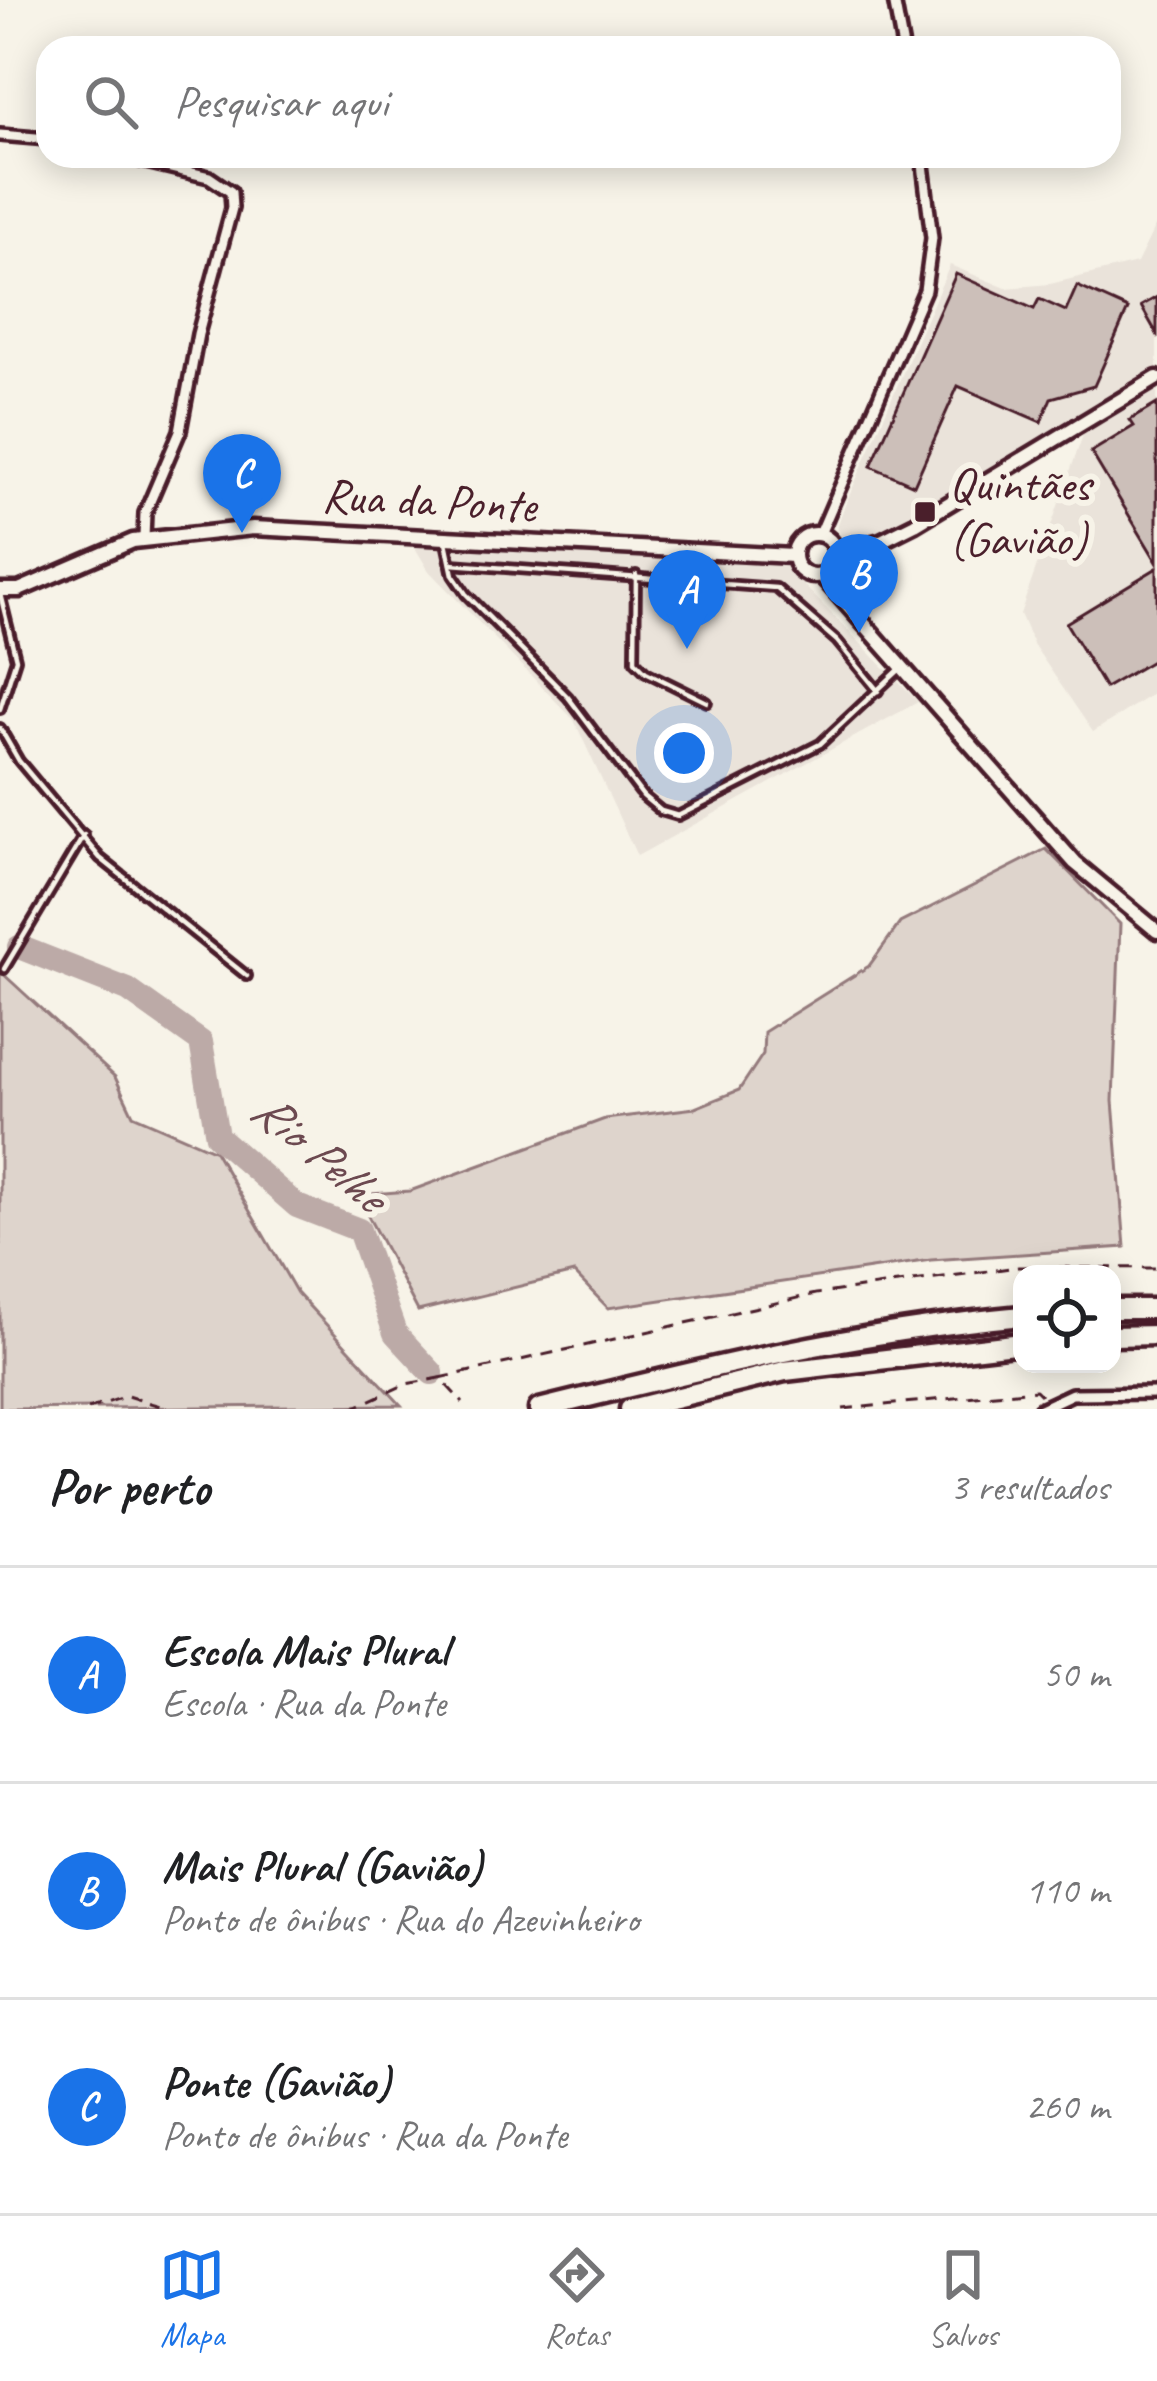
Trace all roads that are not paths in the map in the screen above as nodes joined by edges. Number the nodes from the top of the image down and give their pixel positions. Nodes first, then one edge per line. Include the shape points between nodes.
1 (894, 0) edge
2 (901, 36) edge
3 (0, 136) edge
4 (36, 138) edge
5 (174, 168) edge
6 (923, 168) edge
7 (1157, 378) edge
8 (820, 534) junction
9 (144, 538) junction
10 (445, 538) junction
11 (836, 553) junction
12 (793, 556) junction
13 (451, 565) junction
14 (636, 575) junction
15 (822, 576) junction
16 (0, 592) edge
17 (900, 669) junction
18 (878, 691) junction
19 (707, 702) dead end
20 (0, 709) edge
21 (0, 728) edge
22 (84, 835) junction
23 (1157, 931) edge
24 (4, 969) dead end
25 (247, 976) dead end
26 (1121, 1309) edge
27 (1157, 1309) edge
28 (1013, 1317) edge
29 (1157, 1335) edge
30 (1121, 1336) edge
31 (1013, 1344) edge
32 (1157, 1393) edge
33 (1072, 1394) junction
34 (1044, 1405) edge
35 (539, 1409) edge
36 (630, 1409) edge
37 (1075, 1409) edge

1 - 2 street
3 - 4 street
5 - 9 street via 209,176 231,192 232,208 180,431 145,513
6 - 8 street via 932,238 925,290
7 - 11 street via 915,524
8 - 11 street
8 - 12 street via 801,538
9 - 10 street, Rua da Ponte via 253,528
9 - 16 street, Rua da Ponte
10 - 12 street, Rua da Ponte
10 - 13 lane
11 - 15 street
12 - 15 street via 800,572
13 - 14 lane
13 - 18 lane via 466,594 568,698 661,811 696,811 820,744
14 - 18 lane via 776,588 837,641
14 - 19 lane via 635,661
15 - 17 street
16 - 20 lane via 16,659
17 - 18 lane
17 - 23 street via 1075,863
21 - 22 lane
22 - 24 lane
22 - 25 lane via 113,869
26 - 27 highway
28 - 35 highway via 783,1348
29 - 30 highway
31 - 36 highway via 785,1372
32 - 33 street
33 - 34 street
33 - 37 street

